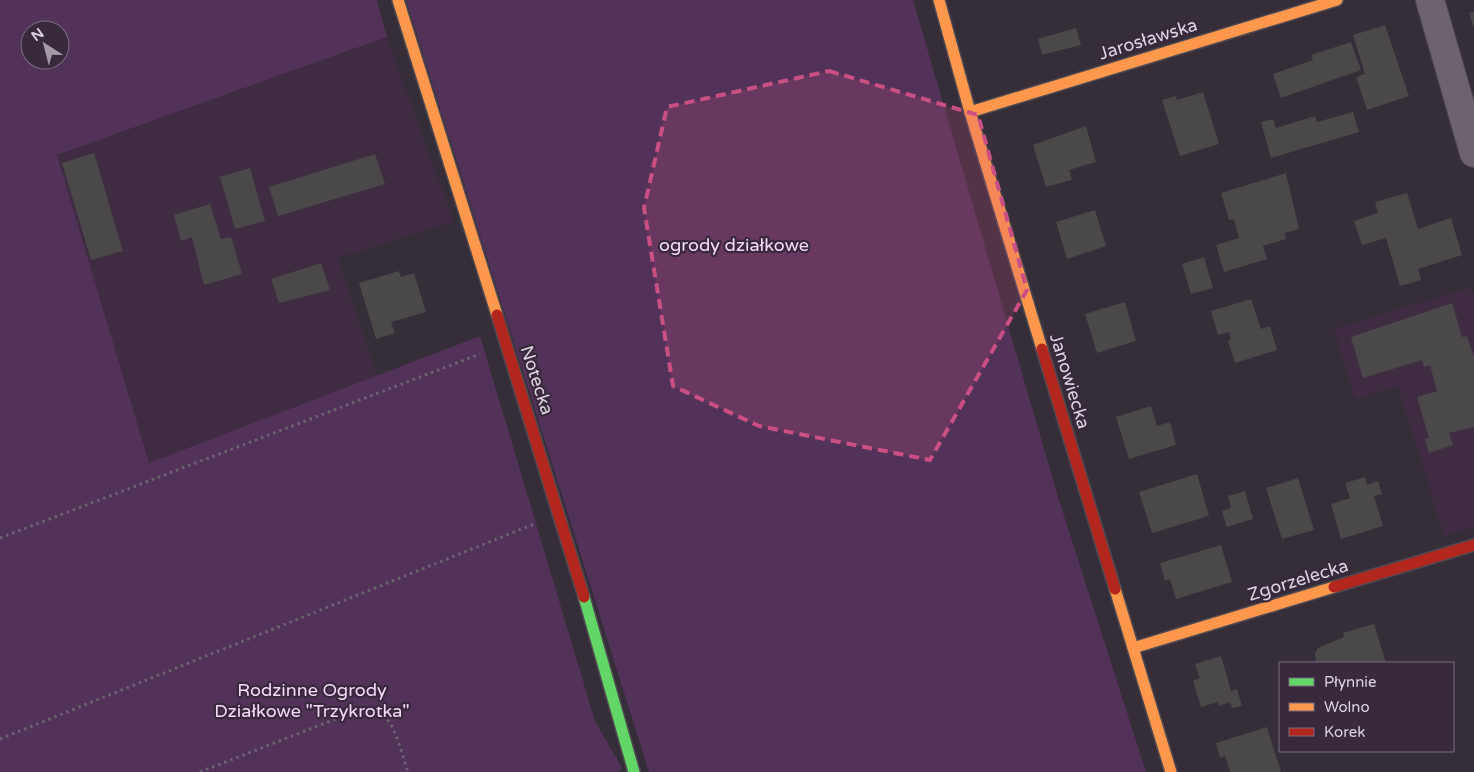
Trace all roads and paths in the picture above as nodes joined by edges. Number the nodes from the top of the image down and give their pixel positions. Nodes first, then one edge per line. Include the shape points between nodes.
1 (398, 0) edge
2 (940, 0) edge
3 (1337, 0) edge
4 (1430, 0) edge
5 (970, 112) junction
6 (1474, 153) edge
7 (507, 344) junction
8 (560, 513) junction
9 (0, 538) edge
10 (1474, 545) edge
11 (1133, 648) junction
12 (0, 739) edge
13 (200, 772) edge
14 (408, 772) edge
15 (634, 772) edge
16 (1171, 772) edge

1 - 7 street, Notecka
2 - 5 street, Janowiecka
3 - 5 street, Jarosławska
4 - 6 street
5 - 11 street, Janowiecka
7 - 8 street, Notecka
7 - 9 path
8 - 12 path
8 - 15 street, Notecka
10 - 11 street, Zgorzelecka
11 - 16 street, Janowiecka
13 - 14 path via 356,711 372,711 383,716 393,730

